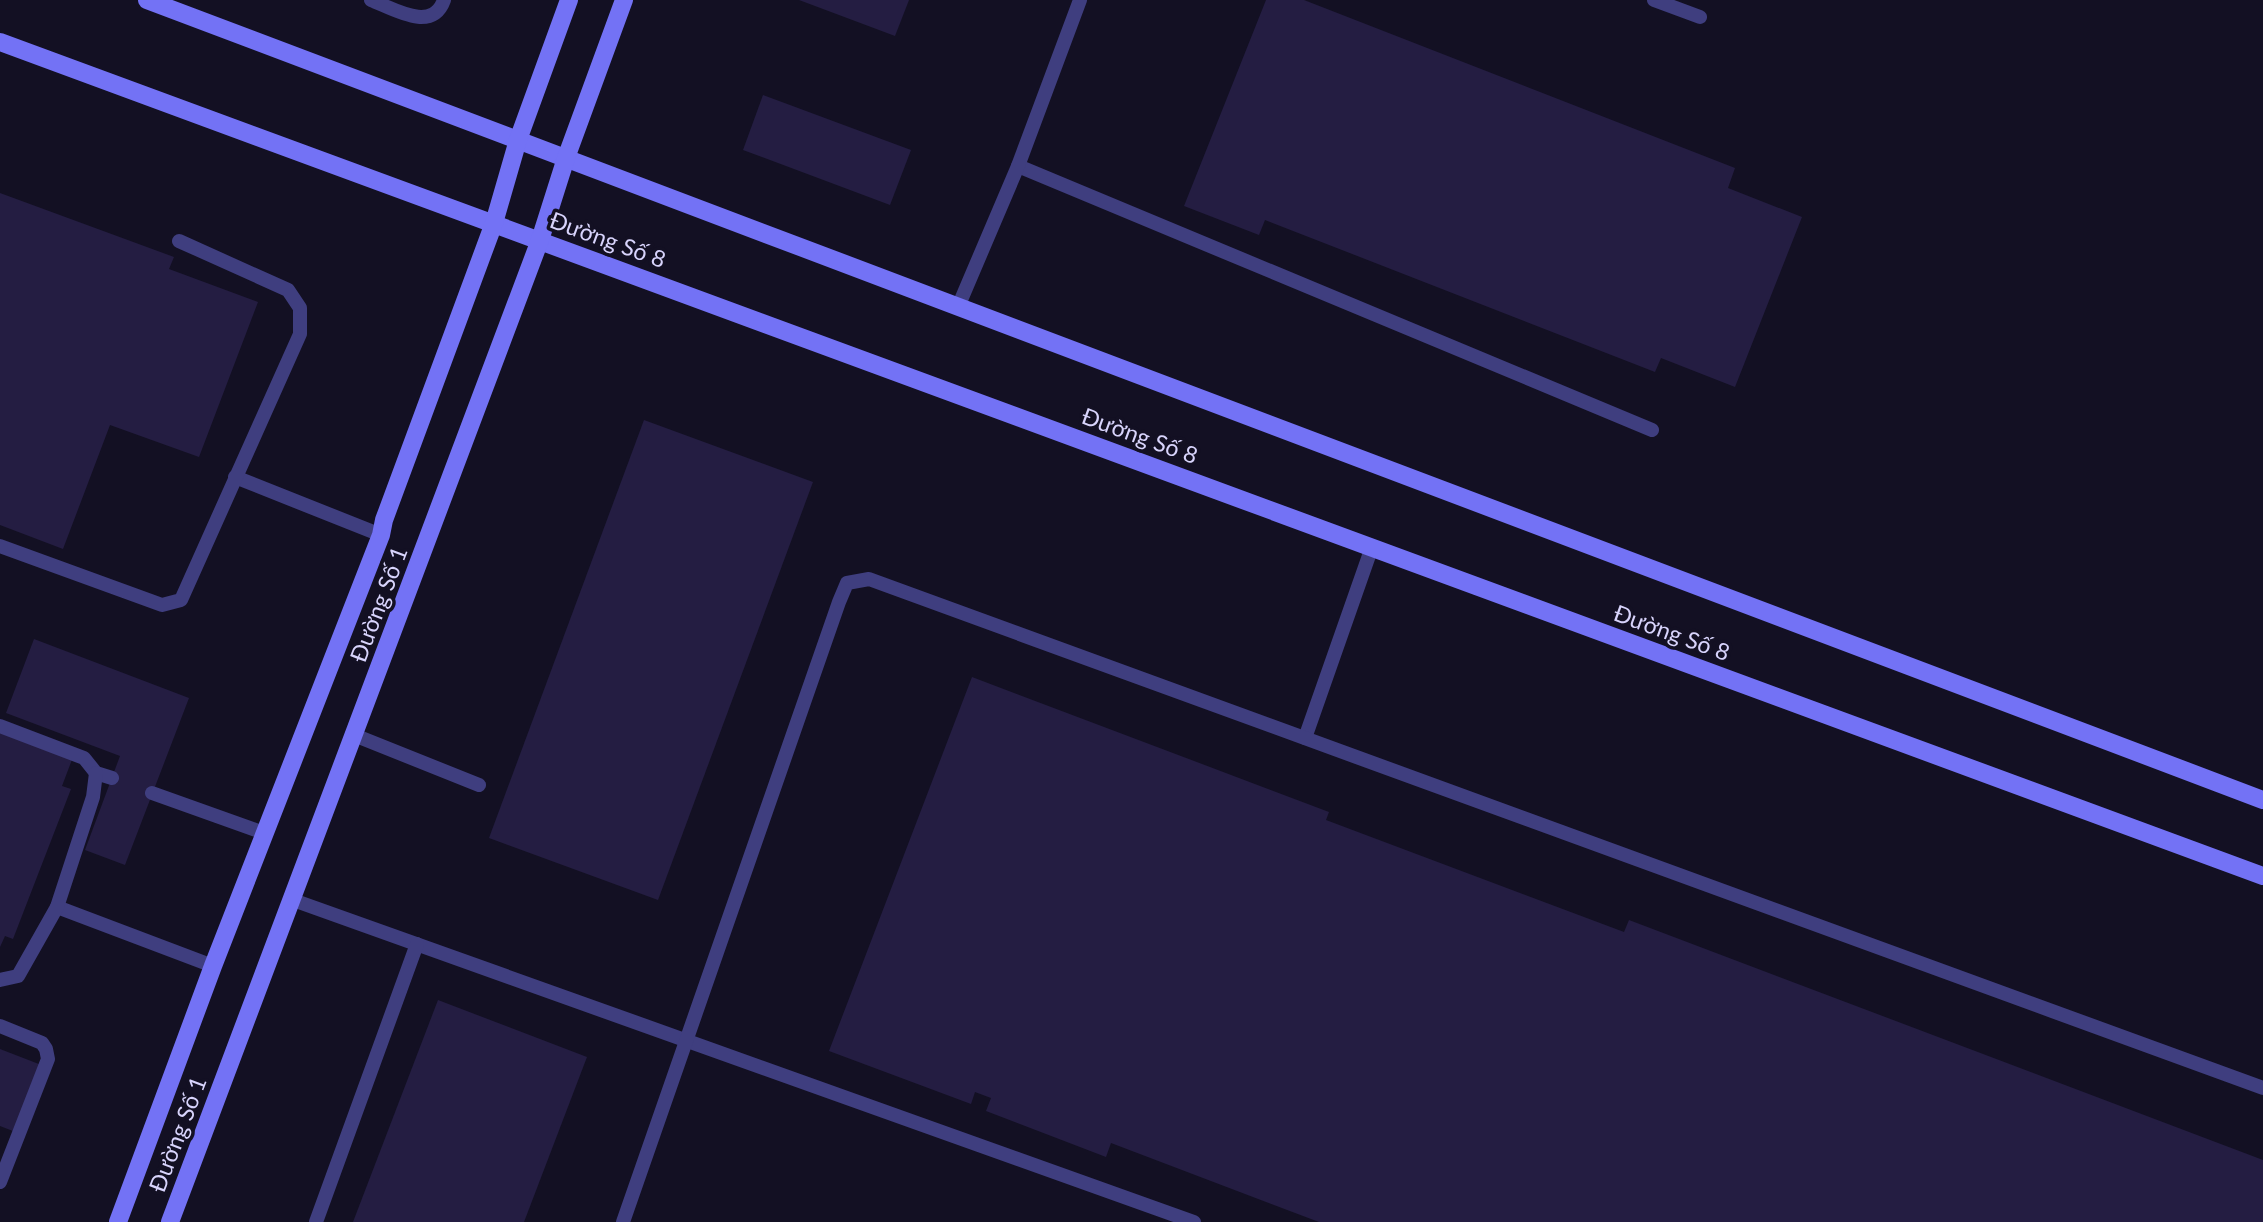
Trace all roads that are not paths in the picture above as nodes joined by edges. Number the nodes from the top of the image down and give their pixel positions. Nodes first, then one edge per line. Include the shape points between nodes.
1 (147, 0) edge
2 (371, 0) edge
3 (444, 0) edge
4 (569, 0) edge
5 (624, 0) edge
6 (1080, 0) edge
7 (1654, 0) edge
8 (1700, 17) dead end
9 (0, 42) edge
10 (518, 140) junction
11 (566, 158) junction
12 (1018, 166) junction
13 (494, 223) junction
14 (540, 240) junction
15 (179, 241) dead end
16 (958, 307) junction
17 (1652, 430) dead end
18 (235, 477) junction
19 (381, 535) junction
20 (0, 546) edge
21 (1372, 547) junction
22 (0, 726) edge
23 (354, 735) junction
24 (1305, 738) junction
25 (96, 773) junction
26 (112, 778) dead end
27 (478, 785) dead end
28 (152, 793) dead end
29 (2263, 800) edge
30 (264, 833) junction
31 (2263, 876) edge
32 (293, 900) junction
33 (57, 907) junction
34 (417, 944) junction
35 (213, 966) junction
36 (0, 980) edge
37 (0, 1026) edge
38 (685, 1041) junction
39 (2263, 1088) edge
40 (0, 1182) edge
41 (118, 1222) edge
42 (170, 1222) edge
43 (316, 1222) edge
44 (624, 1222) edge
45 (1194, 1222) edge

1 - 10 street
2 - 3 lane via 421,19 441,9
4 - 10 street, Đường Số 1
5 - 11 street, Đường Số 1
6 - 12 lane
7 - 8 lane
9 - 13 street, Đường Số 8
10 - 11 street
10 - 13 street, Đường Số 1
11 - 14 street, Đường Số 1
11 - 16 street
12 - 16 lane
12 - 17 lane
13 - 14 street, Đường Số 8
13 - 19 street, Đường Số 1
14 - 21 street, Đường Số 8
14 - 23 street, Đường Số 1
15 - 18 lane via 288,290 300,308 300,334
16 - 29 street
18 - 19 lane
18 - 20 lane via 181,600 171,604 162,605
19 - 30 street, Đường Số 1
21 - 24 lane
21 - 31 street, Đường Số 8
22 - 25 lane via 84,758
23 - 27 lane
23 - 32 street, Đường Số 1
24 - 38 lane via 869,579 847,583
24 - 39 lane
25 - 26 lane
25 - 33 lane via 93,797
28 - 30 lane
30 - 35 street, Đường Số 1
32 - 34 lane
32 - 42 street, Đường Số 1
33 - 35 lane
33 - 36 lane via 18,976
34 - 38 lane
34 - 43 lane
35 - 41 street, Đường Số 1
37 - 40 lane via 42,1043 48,1059
38 - 44 lane
38 - 45 lane

